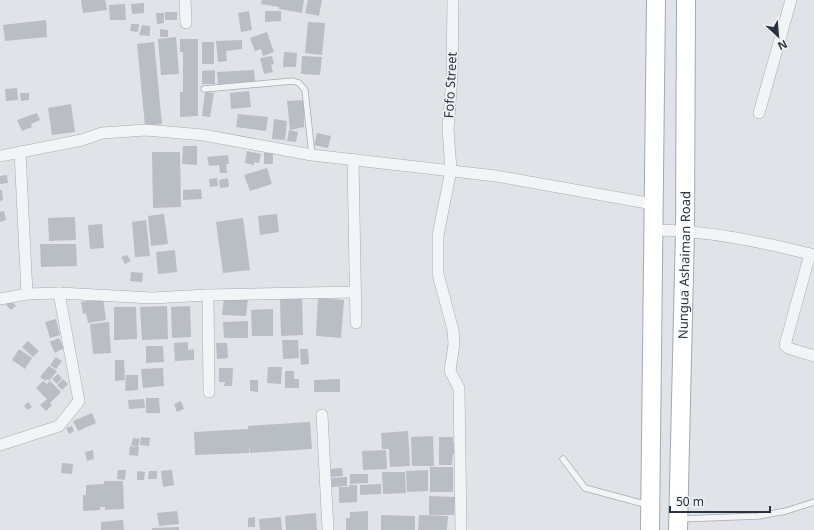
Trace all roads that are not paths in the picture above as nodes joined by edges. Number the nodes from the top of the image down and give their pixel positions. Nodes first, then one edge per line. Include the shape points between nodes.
1 (185, 0) edge
2 (454, 0) edge
3 (656, 0) edge
4 (686, 0) edge
5 (792, 0) edge
6 (186, 23) dead end
7 (204, 89) dead end
8 (759, 113) dead end
9 (20, 152) junction
10 (312, 155) junction
11 (0, 156) edge
12 (353, 159) junction
13 (451, 170) junction
14 (653, 204) junction
15 (653, 230) junction
16 (685, 230) junction
17 (812, 254) edge
18 (355, 292) junction
19 (59, 293) junction
20 (27, 294) junction
21 (208, 295) junction
22 (0, 300) edge
23 (356, 323) dead end
24 (814, 356) edge
25 (209, 392) dead end
26 (322, 414) dead end
27 (0, 445) edge
28 (563, 459) dead end
29 (814, 502) edge
30 (650, 506) junction
31 (678, 524) edge
32 (328, 530) edge
33 (461, 530) edge
34 (650, 530) edge

1 - 6 street
2 - 13 street, Fofo Street via 448,129
3 - 14 main road
4 - 16 main road, Nungua Ashaiman Road
5 - 8 street
7 - 10 lane via 293,81 299,83 305,90
9 - 10 street via 102,134 146,130 203,136
9 - 11 street
9 - 20 street
10 - 12 street
12 - 13 street
12 - 18 street
13 - 14 street
13 - 33 street, Fofo Street via 438,235 438,274 453,330 454,344 450,371 459,388
14 - 15 main road
15 - 16 street
15 - 30 main road
16 - 17 street
16 - 31 main road, Nungua Ashaiman Road
17 - 24 street via 785,345
18 - 21 street
18 - 23 street
19 - 20 street
19 - 21 street via 152,298
19 - 27 street via 79,401 58,426
20 - 22 street
21 - 25 street
26 - 32 street
28 - 30 lane via 586,488
29 - 31 lane via 760,516
30 - 34 main road

